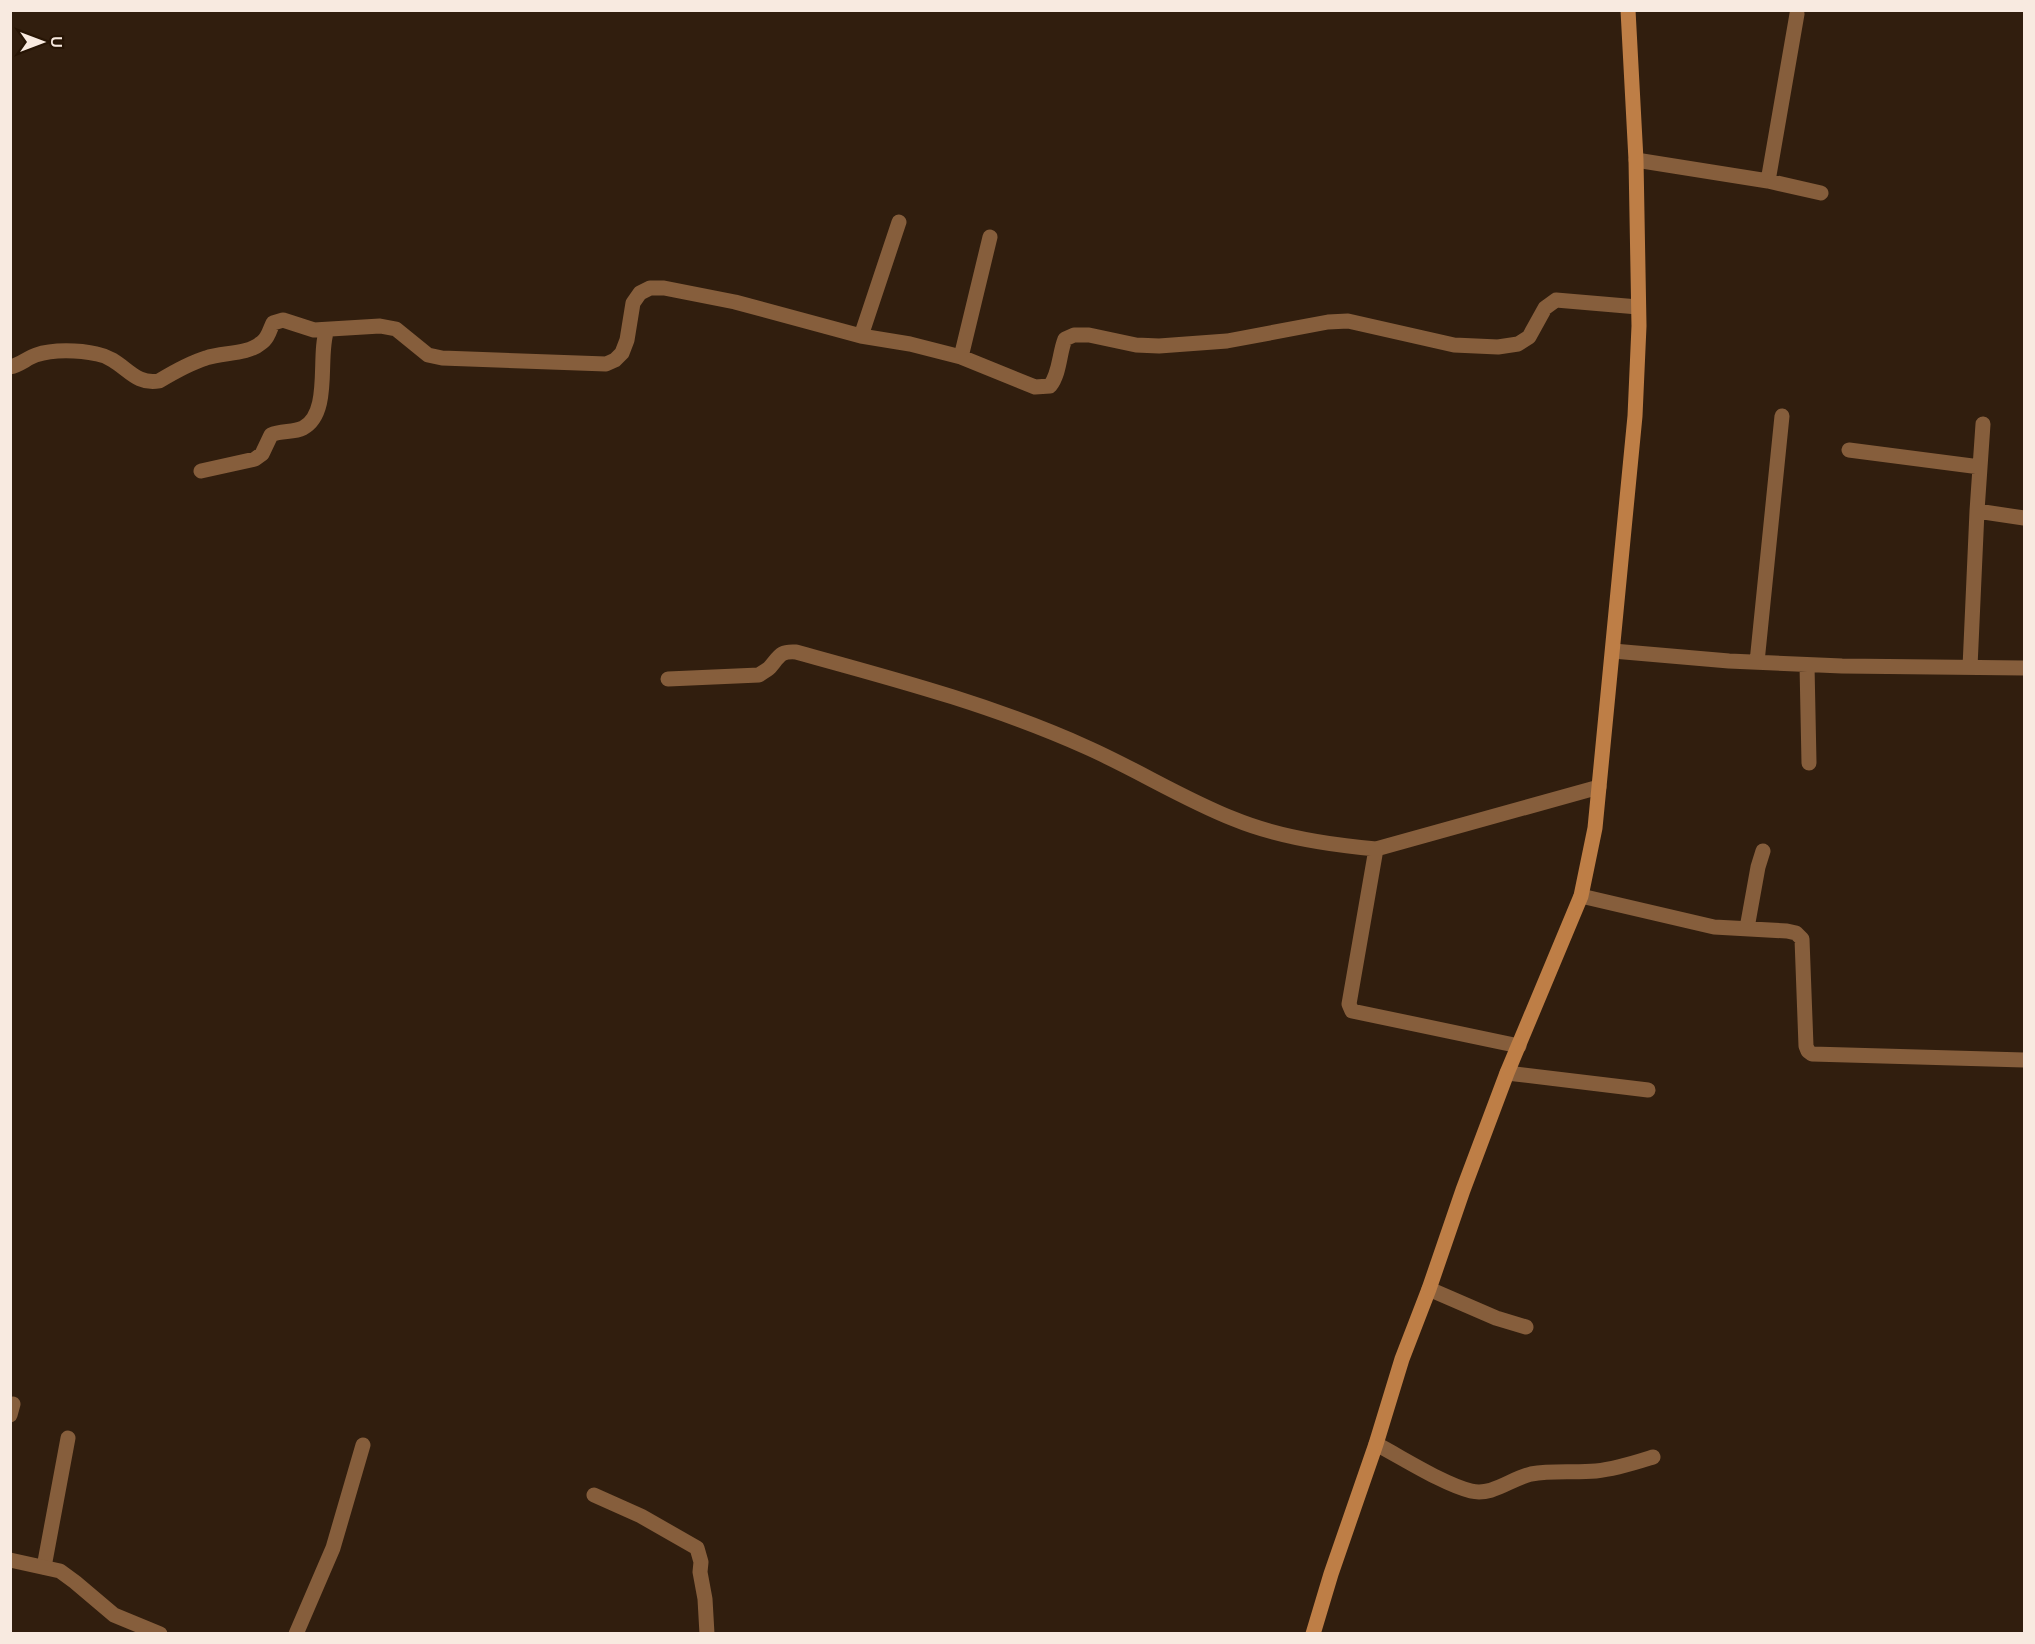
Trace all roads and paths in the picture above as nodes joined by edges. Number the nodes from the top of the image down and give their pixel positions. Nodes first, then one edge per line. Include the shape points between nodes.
1 (1628, 10) edge
2 (1797, 14) dead end
3 (1636, 160) junction
4 (1768, 182) junction
5 (1821, 193) dead end
6 (899, 222) dead end
7 (990, 237) dead end
8 (1638, 307) junction
9 (327, 330) junction
10 (861, 336) junction
11 (961, 357) junction
12 (10, 367) edge
13 (1782, 416) dead end
14 (1983, 424) dead end
15 (1850, 450) dead end
16 (1980, 467) junction
17 (201, 471) dead end
18 (1977, 511) junction
19 (2025, 518) edge
20 (1613, 651) junction
21 (1756, 662) junction
22 (1808, 665) junction
23 (1970, 667) junction
24 (2025, 668) edge
25 (668, 679) dead end
26 (1809, 763) dead end
27 (1599, 787) junction
28 (1376, 849) junction
29 (1763, 851) dead end
30 (1581, 896) junction
31 (1747, 928) junction
32 (1519, 1046) junction
33 (2025, 1060) edge
34 (1508, 1073) junction
35 (1648, 1090) dead end
36 (1429, 1290) junction
37 (1526, 1327) dead end
38 (68, 1438) dead end
39 (1376, 1444) junction
40 (363, 1445) dead end
41 (1653, 1457) dead end
42 (594, 1495) dead end
43 (10, 1560) edge
44 (44, 1567) junction
45 (160, 1634) edge
46 (296, 1634) edge
47 (707, 1634) edge
48 (1313, 1634) edge

1 - 3 main road
2 - 4 street
3 - 4 street
3 - 8 main road
4 - 5 street
6 - 10 street
7 - 11 street
8 - 11 street via 1556,300 1545,308 1529,337 1518,344 1498,347 1454,345 1348,321 1227,341 1159,346 1074,335 1065,339 1056,378 1050,386 1035,387
8 - 20 main road via 1635,416
9 - 10 street via 380,326 396,330 428,355 442,358 606,364 622,353 633,303 640,293 663,288 735,302
9 - 12 street via 278,321 262,343 248,350 208,357 153,382 135,377 119,363 98,354 44,353
9 - 17 street via 322,390 311,422 297,430 271,435 262,454 255,459
10 - 11 street
13 - 21 street
14 - 16 street
15 - 16 street
16 - 18 street
18 - 19 street
18 - 23 street
20 - 21 street
20 - 27 main road
21 - 22 street
22 - 23 street
22 - 26 street
23 - 24 street
25 - 28 street via 759,675 770,668 779,654 796,652 934,690 1006,715 1086,747 1235,820 1342,846
27 - 28 street
27 - 30 main road
28 - 32 street via 1349,1004 1353,1011
29 - 31 street
30 - 31 street via 1714,927
30 - 32 main road
31 - 33 street via 1787,931 1802,939 1806,1047 1812,1054
32 - 34 main road
34 - 35 street
34 - 36 main road
36 - 37 street
36 - 39 main road via 1402,1359
38 - 44 street
39 - 41 street via 1473,1491 1491,1491 1531,1474 1618,1468
39 - 48 main road
40 - 46 street via 333,1548
42 - 47 street via 697,1548
43 - 44 street
44 - 45 street via 68,1576 114,1615

